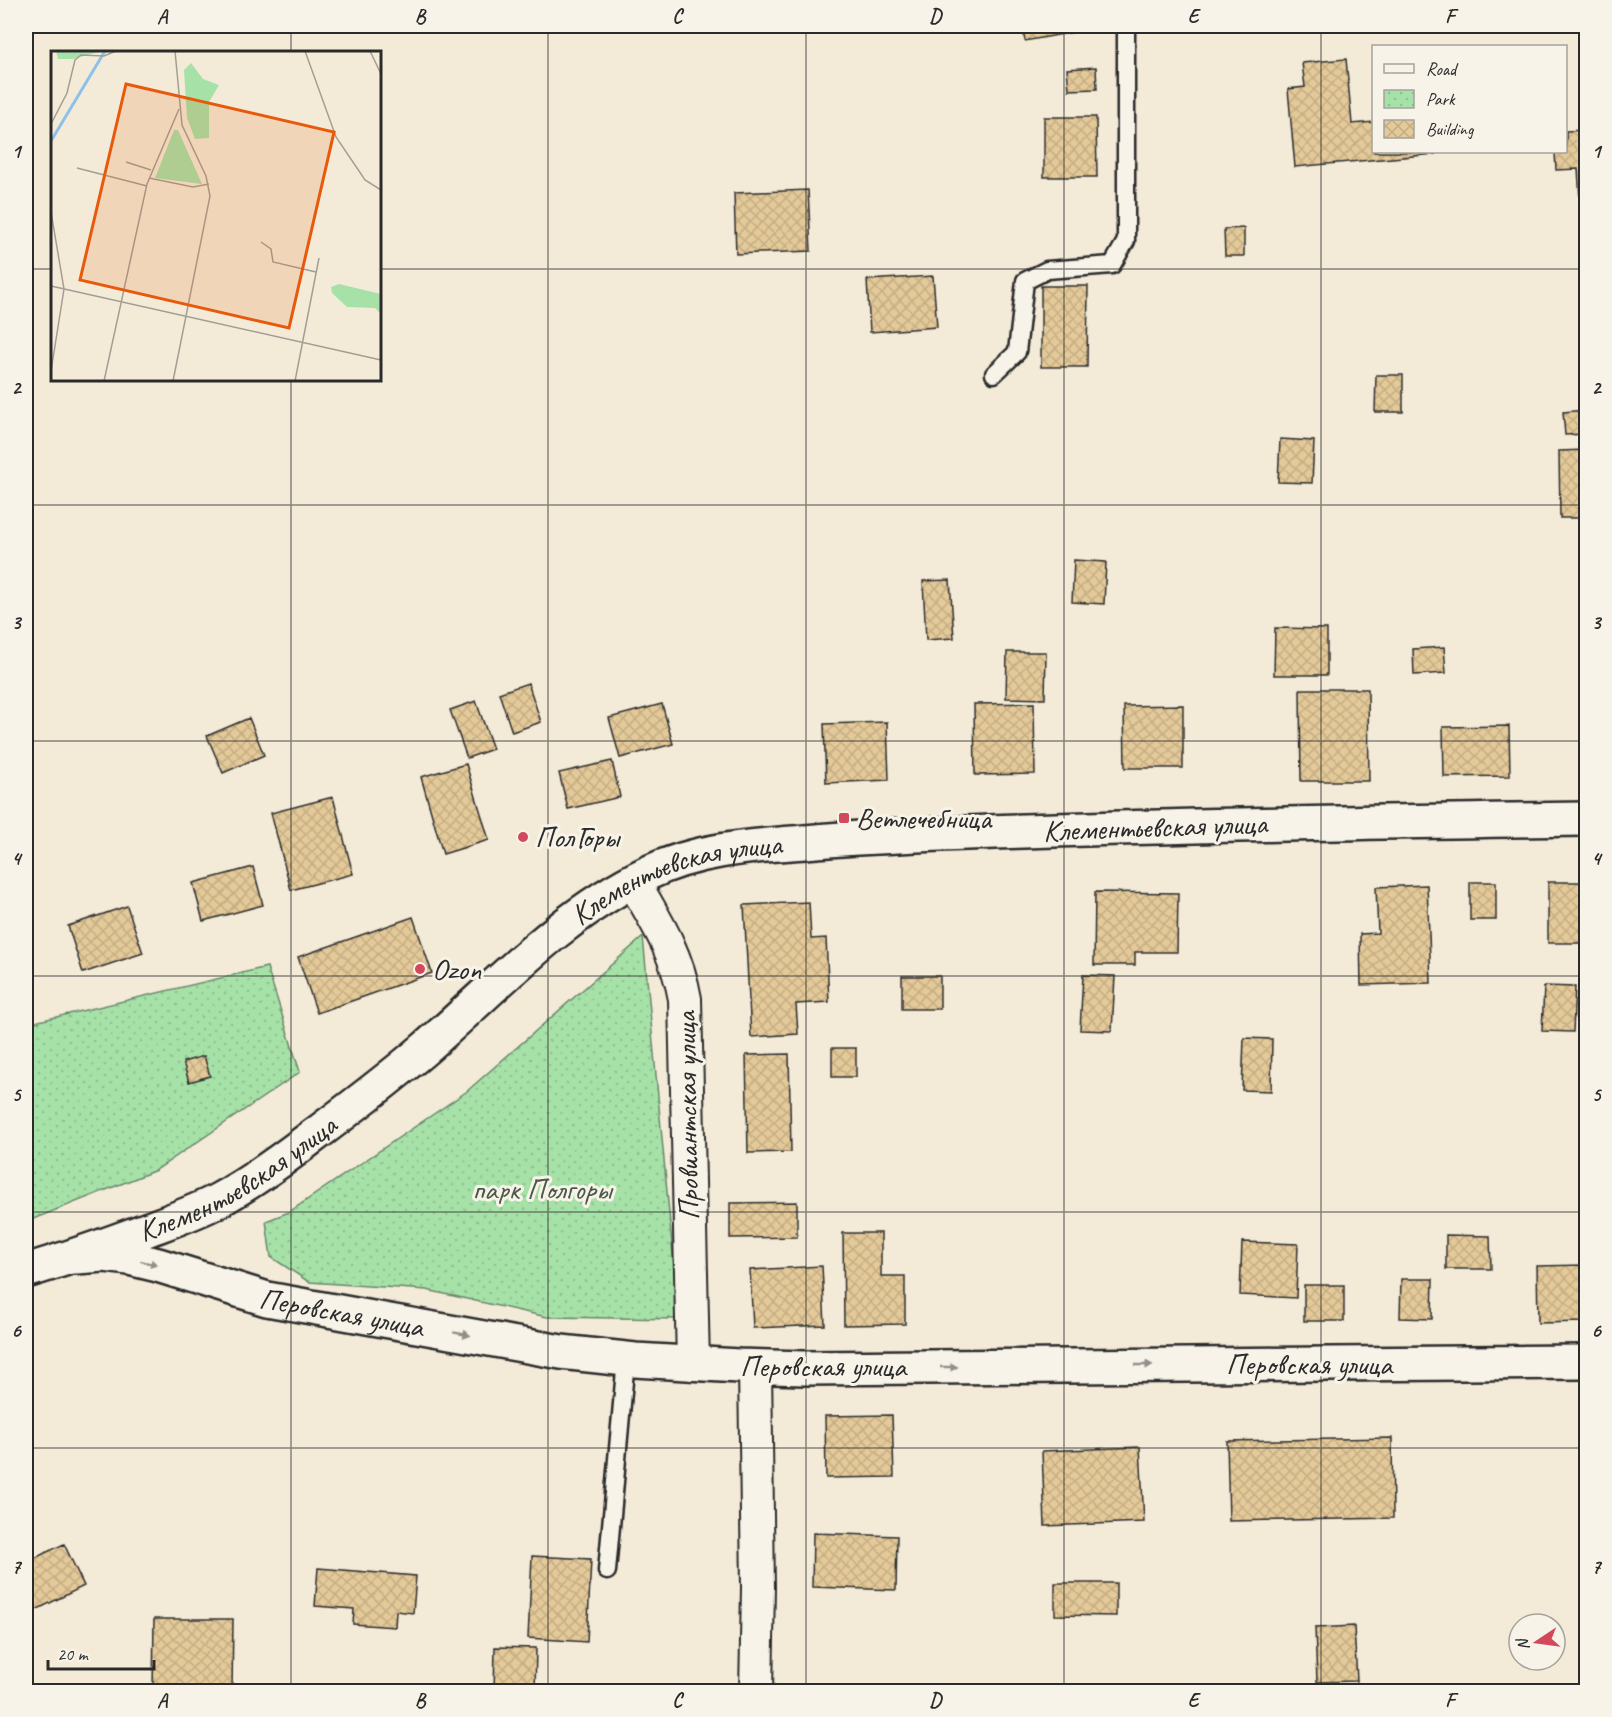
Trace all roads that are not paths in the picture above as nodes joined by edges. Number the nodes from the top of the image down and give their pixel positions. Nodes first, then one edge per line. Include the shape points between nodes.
1 (1126, 26) edge
2 (994, 374) dead end
3 (1587, 819) edge
4 (633, 881) junction
5 (71, 1257) junction
6 (26, 1271) edge
7 (626, 1359) junction
8 (1587, 1362) edge
9 (693, 1364) junction
10 (755, 1367) junction
11 (607, 1571) dead end
12 (756, 1692) edge

1 - 2 lane via 1126,241 1112,265 1047,270 1025,281 1017,352
3 - 4 main road, Клементьевская улица via 1118,827 864,837 718,851 670,864
4 - 5 main road, Клементьевская улица via 573,918 389,1078 252,1180 190,1214
4 - 9 street, Провиантская улица via 667,941 685,999
5 - 6 main road, Клементьевская улица
5 -> 7 main road, Перовская улица via 129,1258 267,1299 561,1352
7 - 9 main road, Перовская улица
7 - 11 lane
10 -> 8 main road, Перовская улица
9 - 10 main road, Перовская улица
10 - 12 street

